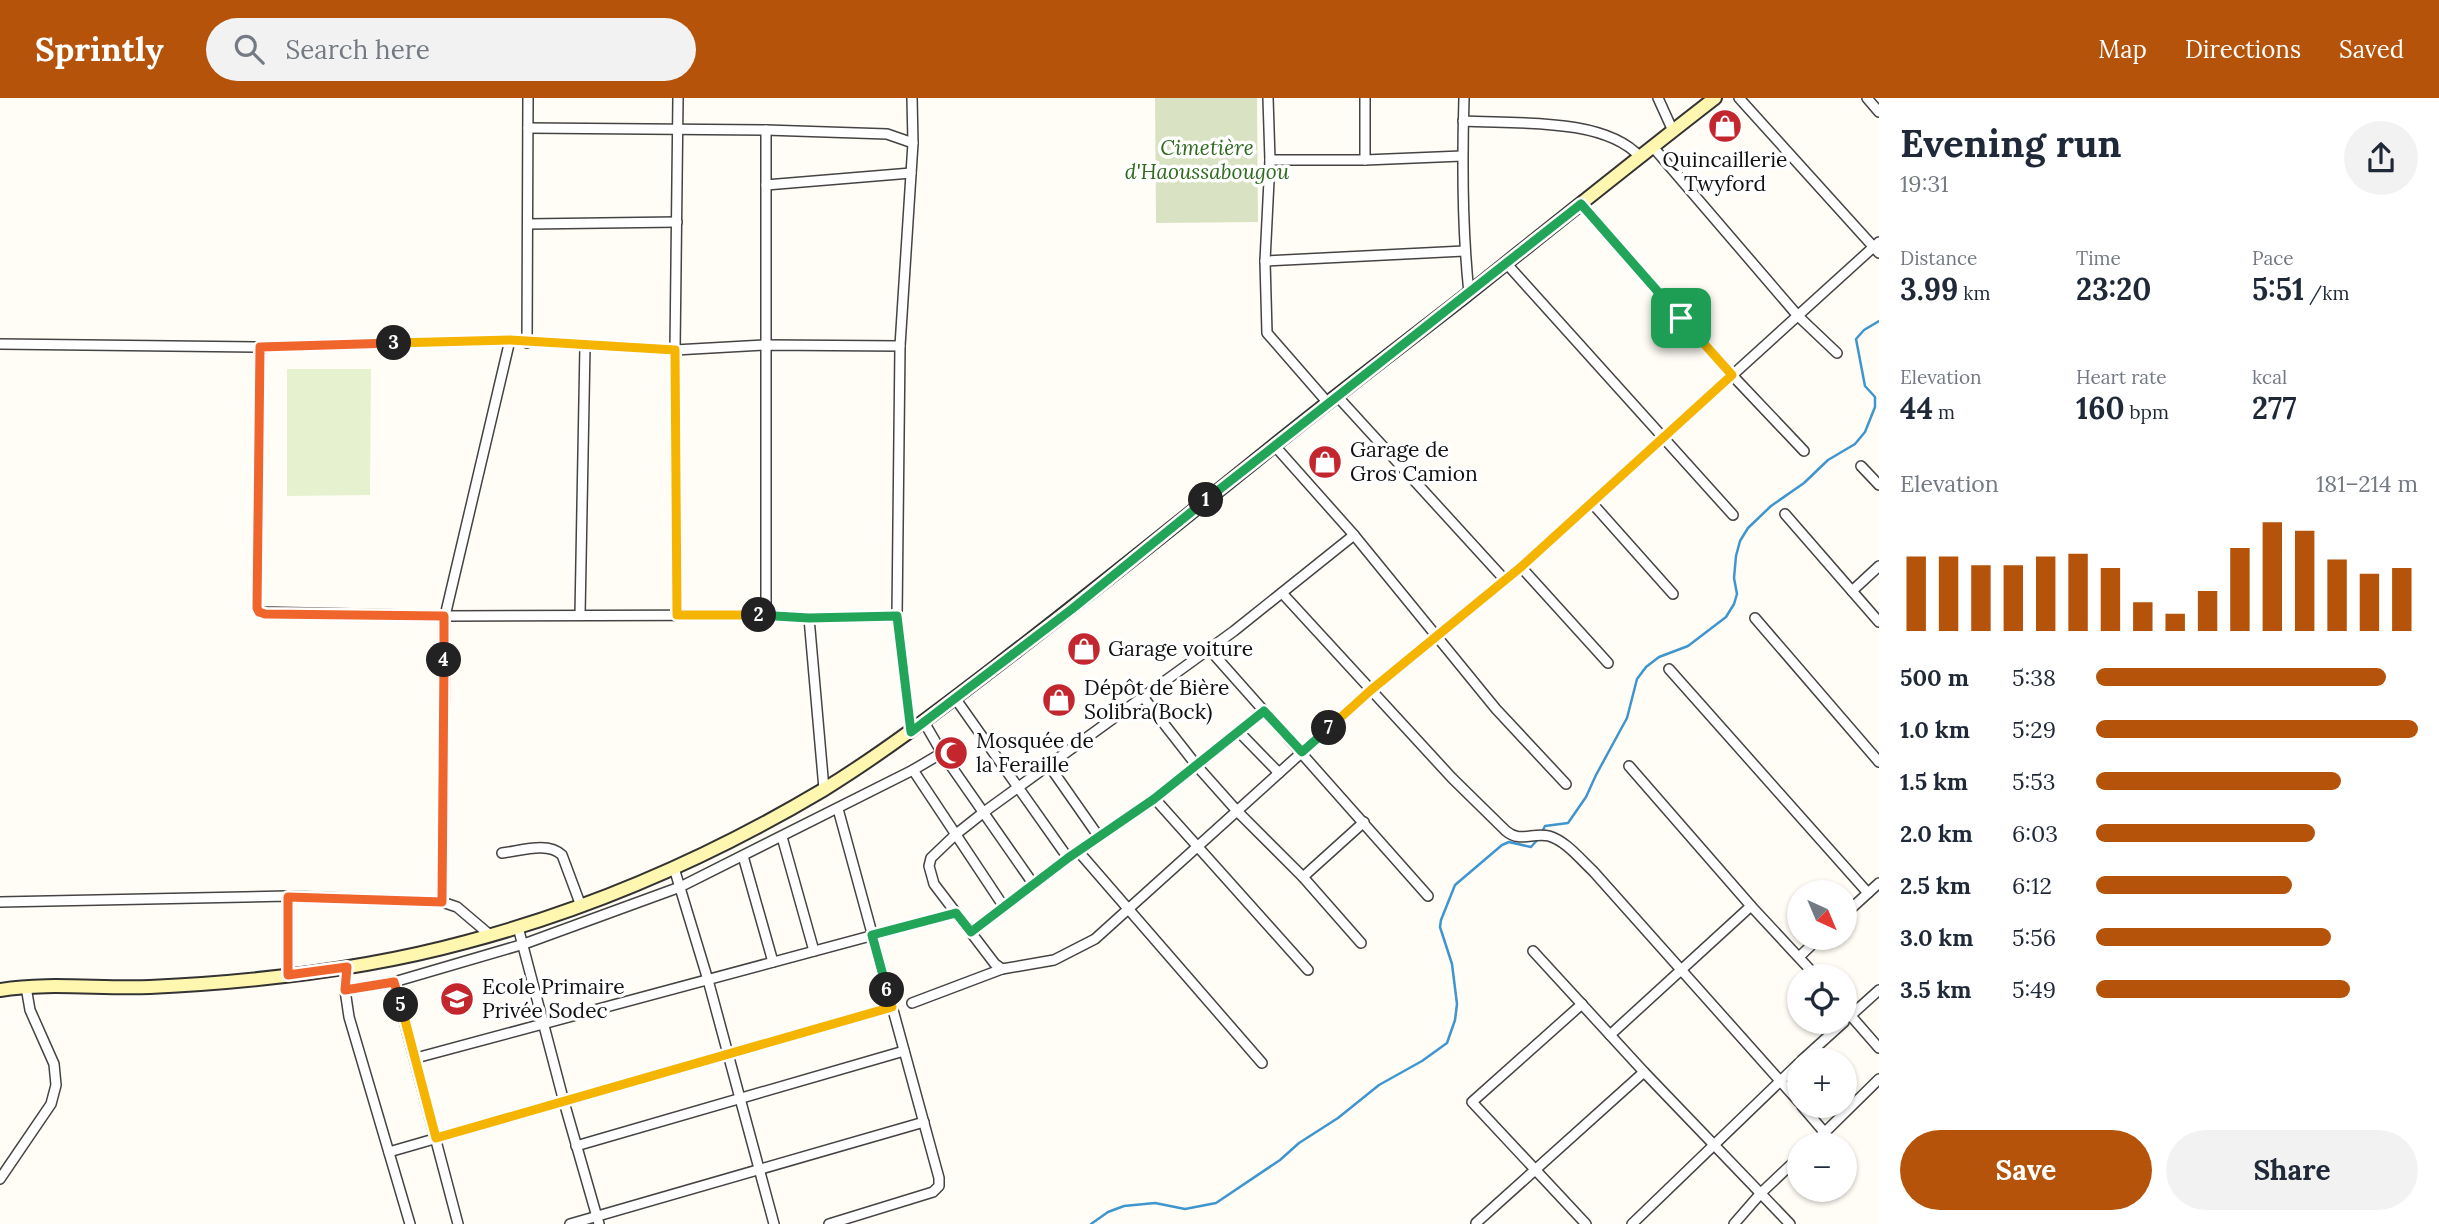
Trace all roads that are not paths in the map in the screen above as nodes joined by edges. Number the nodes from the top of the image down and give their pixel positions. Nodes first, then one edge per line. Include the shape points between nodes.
1 (528, 98) edge
2 (678, 98) edge
3 (912, 98) edge
4 (1268, 98) edge
5 (1365, 98) edge
6 (1464, 98) edge
7 (1658, 98) edge
8 (1739, 98) edge
9 (1867, 98) edge
10 (1711, 100) edge
11 (1879, 112) edge
12 (1463, 121) junction
13 (528, 128) junction
14 (679, 129) junction
15 (766, 130) junction
16 (1673, 131) junction
17 (913, 143) junction
18 (1653, 147) junction
19 (1462, 156) junction
20 (1640, 157) junction
21 (1270, 160) junction
22 (1365, 160) junction
23 (911, 173) junction
24 (766, 185) junction
25 (1581, 204) junction
26 (677, 222) junction
27 (528, 223) junction
28 (1877, 247) edge
29 (1464, 251) junction
30 (1265, 261) junction
31 (1506, 263) junction
32 (1469, 293) junction
33 (1798, 316) junction
34 (510, 340) junction
35 (527, 343) junction
36 (0, 344) edge
37 (766, 345) junction
38 (585, 346) junction
39 (900, 346) junction
40 (260, 347) junction
41 (675, 350) junction
42 (1836, 352) dead end
43 (1732, 375) junction
44 (1333, 399) junction
45 (1663, 438) junction
46 (1275, 444) junction
47 (1804, 452) dead end
48 (1861, 466) dead end
49 (1879, 485) edge
50 (1592, 503) junction
51 (1785, 514) dead end
52 (1732, 515) dead end
53 (1354, 535) junction
54 (1879, 566) edge
55 (1521, 567) junction
56 (1505, 580) junction
57 (1852, 591) junction
58 (1282, 593) junction
59 (1673, 594) dead end
60 (580, 615) junction
61 (677, 615) junction
62 (766, 615) junction
63 (444, 616) junction
64 (897, 616) junction
65 (809, 618) junction
66 (1755, 618) dead end
67 (1879, 622) edge
68 (1438, 635) junction
69 (1209, 649) junction
70 (1608, 663) dead end
71 (1669, 669) dead end
72 (1371, 690) junction
73 (1143, 697) junction
74 (955, 698) junction
75 (1264, 711) junction
76 (924, 722) junction
77 (911, 732) junction
78 (1239, 732) junction
79 (1302, 752) junction
80 (942, 753) junction
81 (1879, 762) edge
82 (1048, 764) junction
83 (1197, 765) junction
84 (1629, 766) dead end
85 (913, 770) junction
86 (1279, 774) junction
87 (1566, 785) dead end
88 (1017, 788) junction
89 (824, 789) junction
90 (1154, 799) junction
91 (838, 809) junction
92 (1237, 811) junction
93 (984, 812) junction
94 (1364, 822) junction
95 (955, 835) junction
96 (782, 837) junction
97 (1098, 837) junction
98 (1197, 848) junction
99 (1078, 851) junction
100 (502, 853) dead end
101 (743, 856) junction
102 (1068, 858) junction
103 (674, 868) junction
104 (1303, 877) junction
105 (1879, 883) edge
106 (1034, 885) junction
107 (680, 887) junction
108 (1868, 893) junction
109 (1428, 896) dead end
110 (288, 897) junction
111 (0, 902) edge
112 (442, 902) junction
113 (1857, 903) edge
114 (581, 906) junction
115 (1751, 906) junction
116 (1004, 907) junction
117 (1130, 909) junction
118 (956, 913) junction
119 (519, 927) junction
120 (971, 932) junction
121 (490, 935) junction
122 (872, 935) junction
123 (1361, 943) dead end
124 (524, 944) junction
125 (1806, 950) edge
126 (814, 951) junction
127 (1533, 951) dead end
128 (1799, 957) junction
129 (773, 962) junction
130 (1805, 964) edge
131 (347, 967) junction
132 (1002, 969) junction
133 (1308, 970) dead end
134 (1681, 971) junction
135 (288, 975) junction
136 (708, 980) junction
137 (0, 981) edge
138 (394, 982) junction
139 (23, 987) junction
140 (0, 990) edge
141 (345, 990) junction
142 (1879, 990) edge
143 (912, 1003) dead end
144 (1582, 1004) junction
145 (892, 1007) junction
146 (1857, 1008) edge
147 (542, 1024) junction
148 (1857, 1027) edge
149 (1829, 1034) edge
150 (1610, 1035) junction
151 (1814, 1048) edge
152 (1879, 1048) edge
153 (904, 1051) junction
154 (728, 1055) junction
155 (416, 1058) junction
156 (1262, 1063) dead end
157 (1644, 1072) junction
158 (1787, 1074) edge
159 (1879, 1079) edge
160 (1780, 1080) junction
161 (1787, 1088) edge
162 (740, 1097) junction
163 (564, 1102) junction
164 (1813, 1118) edge
165 (924, 1122) junction
166 (1824, 1132) edge
167 (1826, 1132) edge
168 (436, 1138) junction
169 (1714, 1145) junction
170 (576, 1146) junction
171 (388, 1152) junction
172 (1787, 1168) edge
173 (1533, 1169) junction
174 (760, 1170) junction
175 (0, 1179) edge
176 (1761, 1193) junction
177 (598, 1220) edge
178 (1476, 1223) edge
179 (410, 1224) edge
180 (458, 1224) edge
181 (570, 1224) edge
182 (774, 1224) edge
183 (829, 1224) edge
184 (1586, 1224) edge
185 (1632, 1224) edge
186 (1734, 1224) edge
187 (1790, 1224) edge

1 - 13 street
2 - 14 street
3 - 17 street
4 - 21 street
5 - 22 street
6 - 12 street
7 - 16 street
8 - 28 street
9 - 11 street
10 - 16 street
12 - 19 street
12 - 20 street via 1590,129 1620,140
13 - 14 street
13 - 27 street
14 - 15 street
14 - 26 street
15 - 17 street via 887,134
15 - 24 street
16 - 18 street
17 - 23 street
18 - 20 street
18 - 33 street
19 - 22 street
19 - 29 street
20 - 25 street
21 - 22 street
21 - 30 street
23 - 24 street
23 - 39 street
24 - 37 street
25 - 31 street
25 - 43 street
26 - 27 street
26 - 41 street
27 - 35 street
28 - 33 street
29 - 30 street
29 - 32 street
30 - 44 street via 1267,333
31 - 32 street
31 - 45 street
32 - 44 street
33 - 42 street
33 - 43 street
34 - 35 street
34 - 40 street
34 - 63 street
35 - 38 street
36 - 40 street
37 - 39 street
37 - 41 street
37 - 62 street
38 - 41 street
38 - 60 street
39 - 64 street
40 - 63 street via 259,612
41 - 61 street
43 - 45 street
43 - 47 street
44 - 46 street
44 - 56 street
45 - 50 street
45 - 52 street
46 - 53 street
46 - 74 street
48 - 49 street
50 - 55 street
50 - 59 street
51 - 57 street
53 - 58 street
53 - 68 street
54 - 57 street
55 - 56 street
55 - 70 street
56 - 68 street
57 - 67 street
58 - 69 street
58 - 72 street
60 - 61 street
60 - 63 street
61 - 62 street
62 - 65 street
63 - 112 street
64 - 65 street
64 - 77 street
65 - 89 street
66 - 81 street
68 - 72 street
68 - 87 street via 1496,709
69 - 73 street
69 - 75 street
71 - 108 street
72 - 79 street
72 - 134 street via 1512,836 1559,839
73 - 82 street
73 - 83 street
74 - 76 street
74 - 88 street
75 - 78 street
75 - 79 street
76 - 77 street
76 - 80 street
77 - 89 street
78 - 83 street
78 - 86 street
79 - 86 street
79 - 94 street
80 - 85 street
80 - 93 street
82 - 88 street
82 - 97 street
83 - 90 street
83 - 92 street
84 - 115 street
85 - 91 street
85 - 95 street
86 - 92 street
88 - 93 street
88 - 102 street
89 - 103 street
90 - 97 street
90 - 98 street
91 - 96 street
91 - 122 street
92 - 98 street
92 - 104 street
93 - 95 street
93 - 106 street
94 - 104 street
94 - 109 street
95 - 116 street
95 - 118 street via 931,858 929,866 934,884
96 - 101 street
96 - 126 street
97 - 99 street
98 - 117 street
98 - 133 street
99 - 102 street
99 - 117 street
100 - 114 street via 556,849
101 - 107 street
101 - 129 street
102 - 106 street
103 - 107 street
103 - 114 street
104 - 123 street
105 - 108 street
106 - 116 street
107 - 124 street
107 - 136 street
108 - 113 street
110 - 111 street
110 - 112 street
110 - 135 street
112 - 121 street via 464,912
114 - 119 street
115 - 128 street
115 - 134 street
116 - 120 street
117 - 132 street via 1095,939 1054,960
117 - 156 street
118 - 120 street
118 - 122 street
119 - 121 street
119 - 124 street
120 - 132 street
121 - 131 street
122 - 126 street
122 - 145 street
124 - 138 street
124 - 147 street
125 - 128 street
126 - 129 street
127 - 144 street
128 - 130 street
129 - 136 street
131 - 135 street
131 - 141 street
132 - 143 street
134 - 150 street
134 - 160 street
135 - 139 street via 185,985
136 - 147 street
136 - 154 street
137 - 139 street
138 - 141 street
138 - 155 street
139 - 140 street
139 - 175 street via 54,1064 56,1085 51,1104
141 - 171 street
142 - 146 street
144 - 150 street
144 - 173 street via 1472,1102
145 - 153 street
145 - 154 street
147 - 155 street
147 - 163 street
148 - 152 street
149 - 151 street
150 - 157 street
153 - 162 street
153 - 165 street
154 - 162 street
154 - 163 street
155 - 168 street
157 - 169 street
157 - 173 street
158 - 160 street
159 - 167 street
160 - 161 street
160 - 169 street
162 - 170 street
162 - 174 street
163 - 168 street
163 - 170 street
164 - 166 street
165 - 174 street
165 - 183 street via 939,1186 933,1192
168 - 171 street
168 - 180 street
169 - 176 street
169 - 185 street
170 - 177 street
171 - 179 street
172 - 176 street
173 - 178 street
173 - 184 street
174 - 177 street
174 - 182 street
176 - 186 street
176 - 187 street
177 - 181 street

